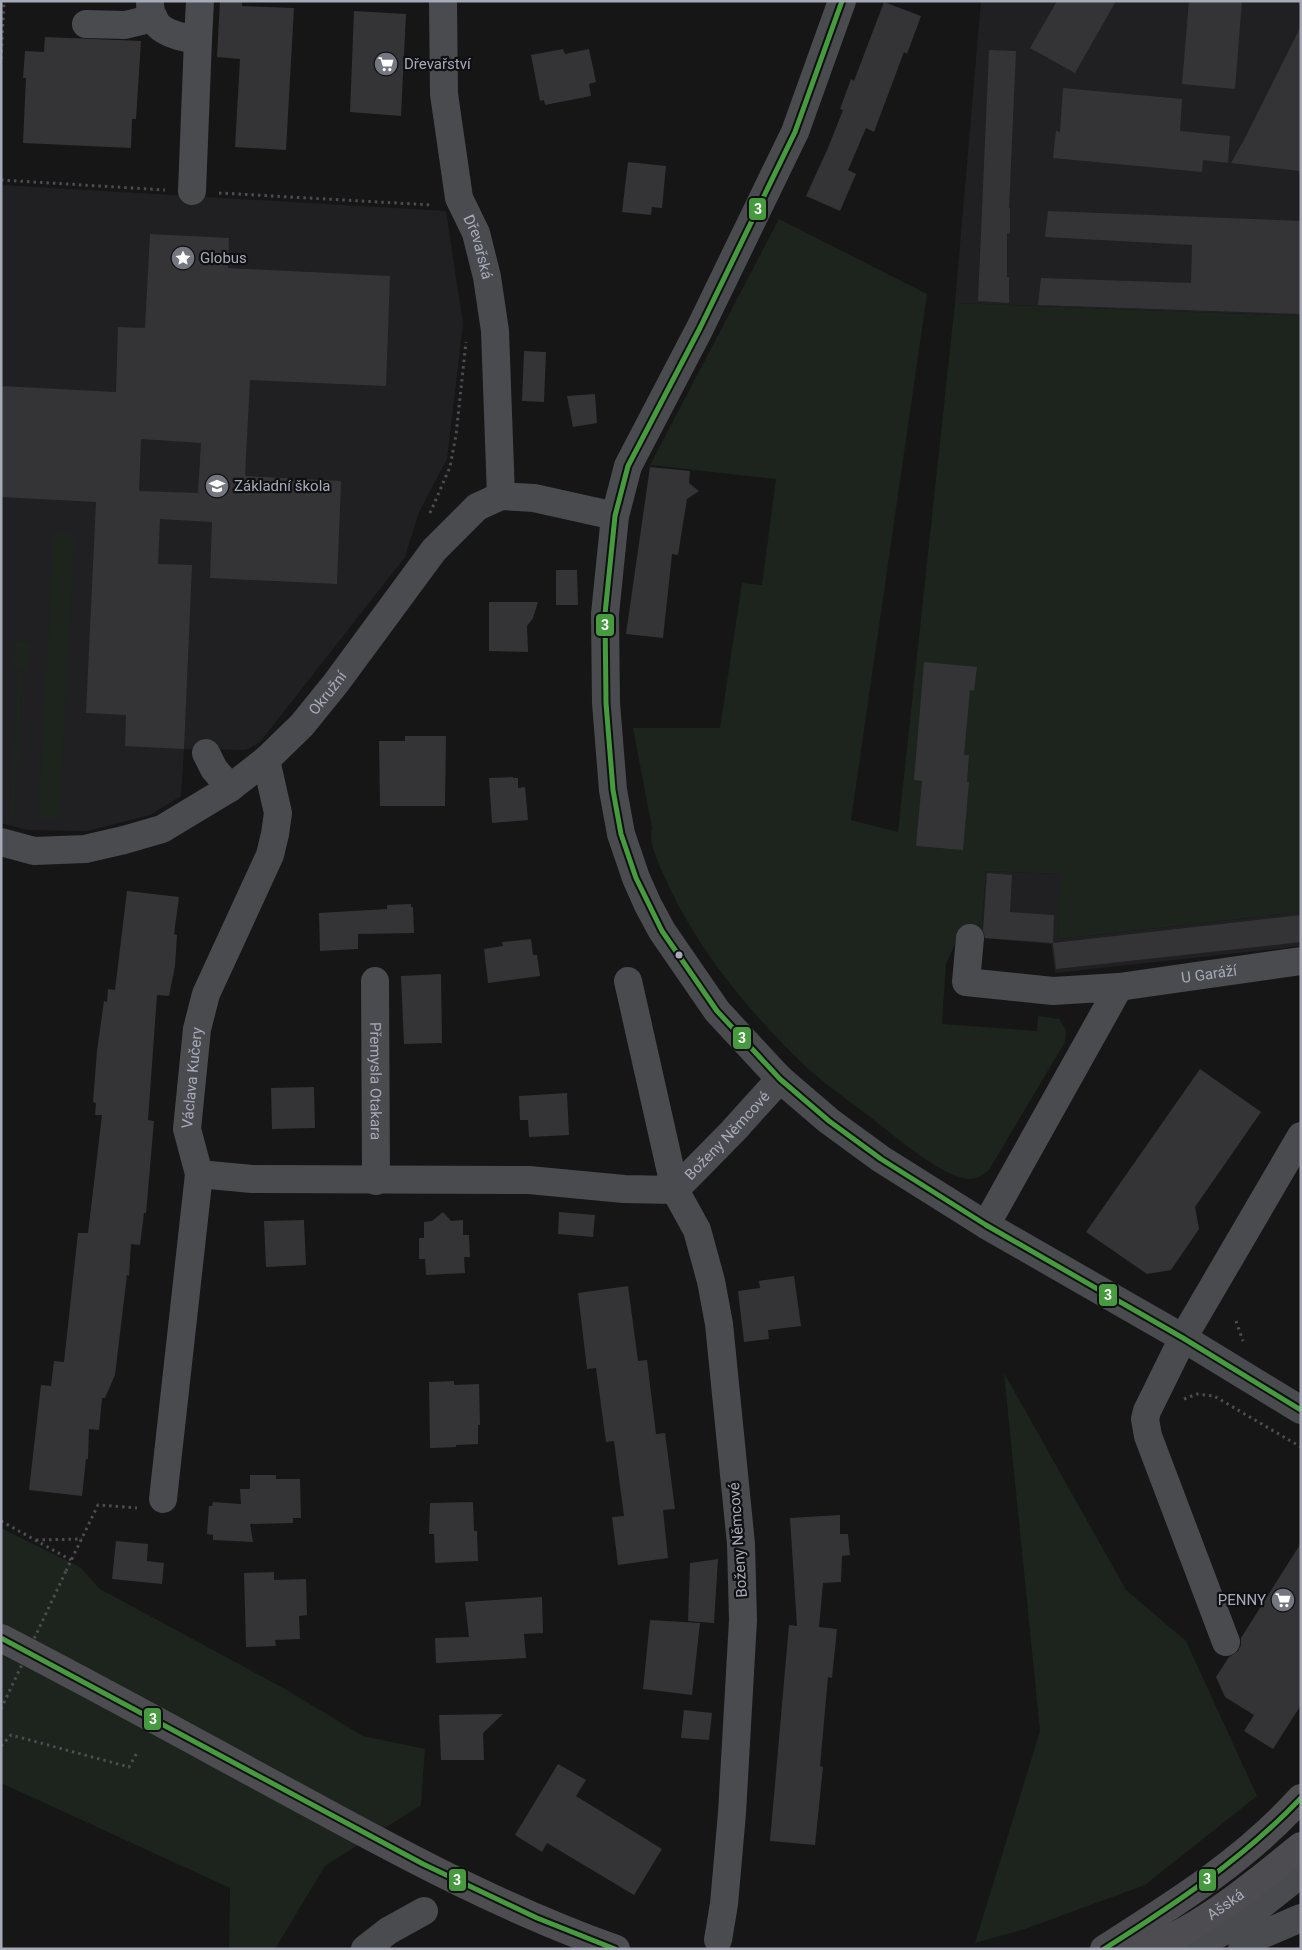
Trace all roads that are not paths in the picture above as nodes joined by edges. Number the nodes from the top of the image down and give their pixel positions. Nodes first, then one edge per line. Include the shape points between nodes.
1 (200, 1) edge
2 (443, 1) edge
3 (842, 1) edge
4 (152, 10) edge
5 (86, 24) dead end
6 (198, 40) junction
7 (192, 191) road end
8 (501, 496) junction
9 (615, 516) junction
10 (206, 753) dead end
11 (266, 760) junction
12 (230, 788) junction
13 (1, 842) edge
14 (970, 938) dead end
15 (1301, 961) edge
16 (375, 981) dead end
17 (628, 981) dead end
18 (1119, 987) junction
19 (780, 1078) junction
20 (1301, 1136) edge
21 (199, 1174) junction
22 (376, 1181) junction
23 (675, 1190) junction
24 (986, 1225) junction
25 (1182, 1338) junction
26 (1301, 1410) edge
27 (163, 1498) road end
28 (1, 1638) edge
29 (1226, 1642) dead end
30 (1301, 1798) edge
31 (1301, 1846) edge
32 (1301, 1874) edge
33 (424, 1912) dead end
34 (1301, 1918) edge
35 (540, 1919) junction
36 (718, 1940) dead end
37 (1143, 1948) edge
38 (364, 1949) edge
39 (576, 1949) edge
40 (616, 1949) edge
41 (1104, 1949) edge
42 (1242, 1949) edge

1 - 6 street
2 - 8 street, Dřevařská via 444,94 459,198 476,232 495,332
3 - 9 street, Boženy Němcové via 795,132 700,328 628,466
4 - 5 street via 125,24
4 - 6 street via 159,26 172,36
6 - 7 street
8 - 9 street, Okružní via 534,498
8 - 11 street, Okružní via 477,506 434,550 336,683 302,725
9 - 19 street, Boženy Němcové via 605,614 606,703 613,790 622,834 636,878 662,931 717,1011
10 - 12 street
11 - 12 street, Okružní
11 - 21 street, Václava Kučery via 278,813 270,855 206,994 197,1029 187,1128
12 - 13 street, Okružní via 162,829 124,840 85,849 34,851
14 - 18 street, U Garáží via 966,982 1053,991
15 - 18 street, U Garáží
16 - 22 street, Přemysla Otakara
17 - 23 street
18 - 24 street
19 - 23 street, Boženy Němcové
19 - 24 street via 829,1121 881,1159
20 - 25 street
21 - 22 street via 252,1179
21 - 27 street, Václava Kučery
22 - 23 street via 529,1180
23 - 36 street, Boženy Němcové via 697,1230 711,1281 719,1324 741,1544 742,1620 732,1813
24 - 25 street
25 - 26 street
25 - 29 street via 1147,1411 1145,1428
28 - 35 main road via 461,1884
30 - 41 main road, Ašská via 1277,1824 1228,1866
31 - 37 main road, Ašská via 1216,1910 1191,1926
32 - 37 street via 1218,1935 1180,1948
33 - 38 street via 388,1931
34 - 42 street via 1261,1935
35 - 39 street
35 - 40 main road

